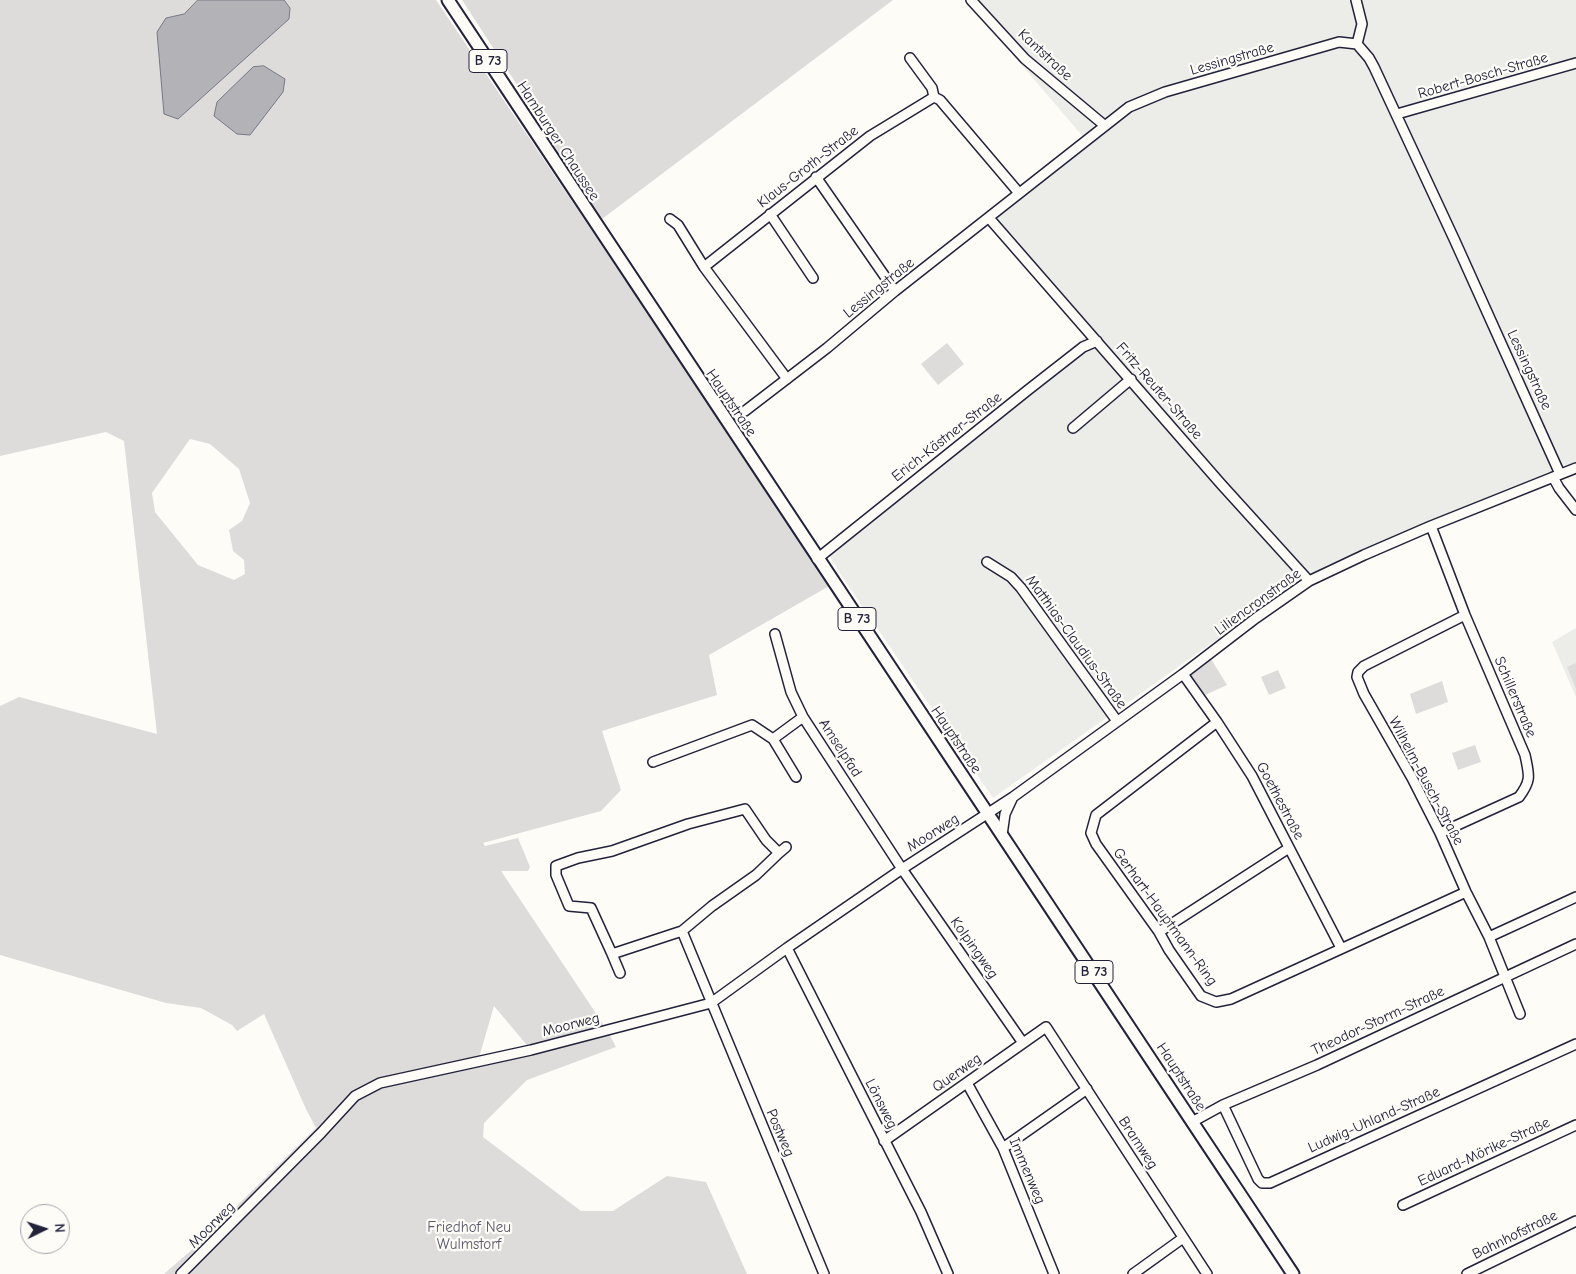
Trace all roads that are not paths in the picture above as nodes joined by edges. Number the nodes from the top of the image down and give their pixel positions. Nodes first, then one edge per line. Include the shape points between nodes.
1 (448, 0) edge
2 (971, 0) edge
3 (1356, 0) edge
4 (1357, 44) junction
5 (910, 58) dead end
6 (1576, 63) edge
7 (934, 97) junction
8 (1397, 114) junction
9 (1104, 125) junction
10 (816, 177) junction
11 (1019, 193) junction
12 (770, 214) junction
13 (989, 218) junction
14 (670, 219) dead end
15 (594, 223) joint
16 (704, 266) junction
17 (812, 278) dead end
18 (895, 292) junction
19 (1097, 341) junction
20 (786, 379) junction
21 (1131, 379) junction
22 (745, 411) dead end
23 (1072, 428) dead end
24 (1576, 468) edge
25 (1557, 475) junction
26 (1576, 510) edge
27 (1432, 526) junction
28 (817, 559) junction
29 (987, 562) dead end
30 (1310, 581) junction
31 (1466, 615) junction
32 (774, 634) dead end
33 (1183, 674) junction
34 (803, 717) junction
35 (1117, 721) junction
36 (1218, 722) junction
37 (773, 739) junction
38 (653, 762) dead end
39 (796, 777) dead end
40 (1013, 797) junction
41 (988, 814) junction
42 (1440, 833) junction
43 (1002, 835) junction
44 (786, 847) dead end
45 (1289, 848) junction
46 (779, 853) junction
47 (902, 868) junction
48 (1466, 892) junction
49 (1576, 897) edge
50 (682, 931) junction
51 (1159, 932) junction
52 (1489, 938) junction
53 (1576, 944) edge
54 (787, 948) junction
55 (1341, 948) junction
56 (612, 954) junction
57 (620, 973) dead end
58 (1505, 977) junction
59 (711, 1003) junction
60 (1520, 1014) dead end
61 (1046, 1028) joint
62 (1023, 1043) junction
63 (1576, 1044) edge
64 (967, 1083) junction
65 (1087, 1089) junction
66 (1224, 1105) junction
67 (1192, 1122) junction
68 (1576, 1125) edge
69 (884, 1141) junction
70 (1003, 1148) junction
71 (1403, 1205) dead end
72 (1575, 1224) edge
73 (1183, 1238) junction
74 (181, 1274) edge
75 (824, 1274) edge
76 (948, 1274) edge
77 (1054, 1274) edge
78 (1133, 1274) edge
79 (1206, 1274) edge
80 (1293, 1274) edge
81 (1466, 1274) edge

1 - 15 main road, Hamburger Chaussee / B 73
2 - 9 street, Kantstraße via 1025,59
3 - 4 street via 1362,24
4 - 8 street, Lessingstraße via 1369,58
4 - 9 street, Lessingstraße via 1339,42 1165,92 1130,107
5 - 7 street via 932,88
6 - 8 street, Robert-Bosch-Straße
7 - 10 street, Klaus-Groth-Straße via 870,136
7 - 11 street via 940,100
8 - 25 street, Lessingstraße
9 - 11 street, Lessingstraße
10 - 12 street, Klaus-Groth-Straße
10 - 18 street
11 - 13 street, Lessingstraße
12 - 16 street, Klaus-Groth-Straße
12 - 17 street
13 - 18 street, Lessingstraße
13 - 19 street, Fritz-Reuter-Straße
14 - 16 street via 678,225
15 - 28 main road, Hauptstraße / B 73
16 - 20 street
18 - 20 street, Lessingstraße
19 - 21 street, Fritz-Reuter-Straße
19 - 28 street, Erich-Kästner-Straße via 1028,390
20 - 22 street, Lessingstraße
21 - 23 street
21 - 30 street, Fritz-Reuter-Straße
24 - 25 street, Liliencronstraße
25 - 26 street, Lessingstraße via 1559,488
25 - 27 street, Liliencronstraße
27 - 30 street, Liliencronstraße
27 - 31 street, Schillerstraße
28 - 41 main road, Hauptstraße / B 73
29 - 35 street, Matthias-Claudius-Straße via 1011,577 1021,588
30 - 33 street, Liliencronstraße
31 - 42 street, Schillerstraße via 1525,755 1528,786 1520,796
31 - 42 street, Wilhelm-Busch-Straße via 1364,666 1357,677
32 - 34 street, Amselpfad via 791,692
33 - 35 street, Liliencronstraße
33 - 36 street, Goethestraße
34 - 37 street
34 - 47 street, Amselpfad
35 - 40 street, Liliencronstraße
36 - 45 street, Goethestraße via 1252,776
36 - 51 street, Gerhart-Hauptmann-Ring via 1096,815 1091,832 1096,844
37 - 38 street via 752,725
37 - 39 street
40 - 41 street, Liliencronstraße
40 - 43 street via 1005,814
41 - 43 main road, Hauptstraße / B 73
41 - 47 street, Moorweg
42 - 48 street, Wilhelm-Busch-Straße
43 - 67 main road, Hauptstraße / B 73
44 - 46 street
45 - 51 street
45 - 55 street, Goethestraße
46 - 50 street via 756,875
46 - 56 street via 745,809 556,866 556,875 569,906 591,908
47 - 54 street, Moorweg
47 - 62 street, Kolpingweg
48 - 52 street, Wilhelm-Busch-Straße
48 - 55 street, Gerhart-Hauptmann-Ring
49 - 52 street
50 - 56 street
50 - 59 street, Postweg
51 - 55 street, Gerhart-Hauptmann-Ring via 1201,996 1216,1002 1231,999
52 - 58 street, Wilhelm-Busch-Straße
53 - 58 street, Theodor-Storm-Straße
54 - 59 street, Moorweg
54 - 69 street, Lönsweg
56 - 57 street
58 - 60 street, Wilhelm-Busch-Straße
58 - 66 street, Theodor-Storm-Straße via 1318,1065
59 - 74 street, Moorweg via 531,1050 380,1083 355,1096
59 - 75 street, Postweg
61 - 62 street, Querweg
61 - 65 street, Bramweg
62 - 64 street, Querweg
63 - 66 street, Ludwig-Uhland-Straße via 1270,1183 1258,1179
64 - 69 street, Querweg
64 - 70 street, Immenweg
65 - 70 street
65 - 73 street, Bramweg
66 - 67 street, Theodor-Storm-Straße
67 - 80 main road, Hauptstraße / B 73
68 - 71 street, Eduard-Mörike-Straße
69 - 76 street, Lönsweg via 921,1212
70 - 77 street, Immenweg
72 - 81 street, Bahnhofstraße
73 - 78 street
73 - 79 street, Bramweg

